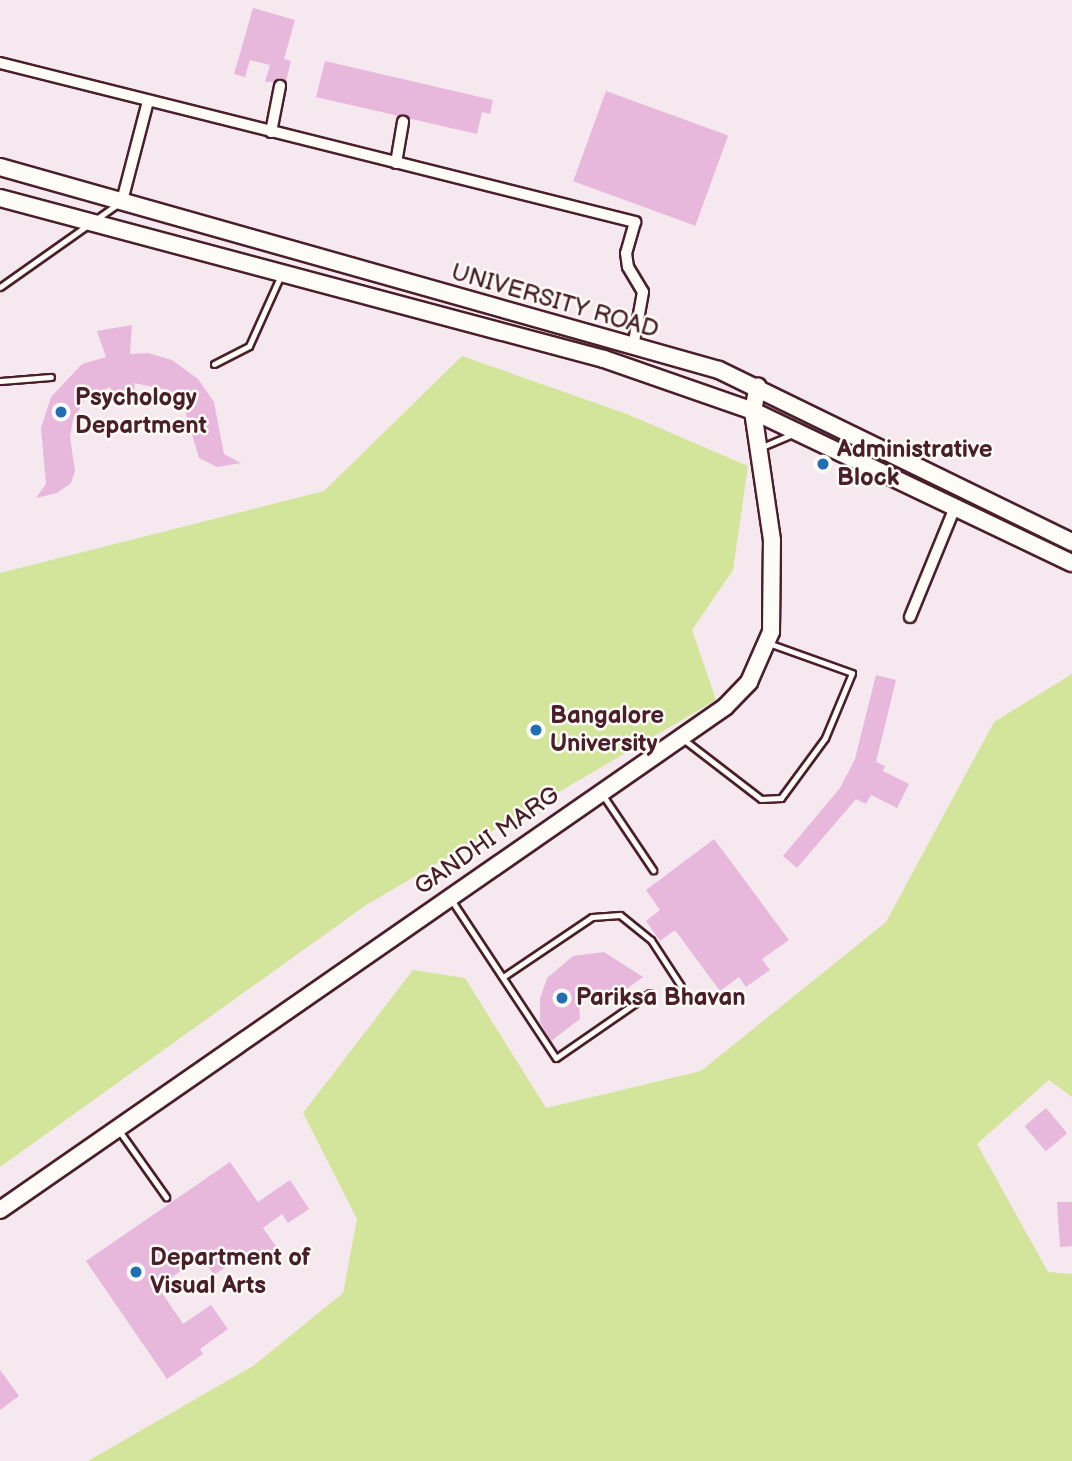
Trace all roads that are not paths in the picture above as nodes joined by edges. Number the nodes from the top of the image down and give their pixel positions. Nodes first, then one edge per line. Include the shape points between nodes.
1 (0, 63) edge
2 (280, 86) dead end
3 (148, 101) junction
4 (403, 121) dead end
5 (271, 132) junction
6 (396, 163) junction
7 (0, 167) edge
8 (0, 198) edge
9 (122, 201) junction
10 (94, 225) junction
11 (281, 274) junction
12 (0, 287) edge
13 (633, 347) junction
14 (214, 364) dead end
15 (51, 377) dead end
16 (0, 380) edge
17 (758, 386) junction
18 (753, 411) junction
19 (798, 431) junction
20 (758, 448) junction
21 (956, 505) junction
22 (1072, 542) edge
23 (1072, 563) edge
24 (910, 617) dead end
25 (767, 642) junction
26 (680, 737) junction
27 (600, 791) junction
28 (653, 870) dead end
29 (449, 895) junction
30 (503, 976) junction
31 (681, 986) dead end
32 (650, 993) dead end
33 (116, 1126) junction
34 (166, 1197) dead end
35 (0, 1210) edge

1 - 3 street
2 - 5 street
3 - 5 street
3 - 9 street
4 - 6 street
5 - 6 street
6 - 13 street via 635,222 626,253 628,267 643,292
7 - 9 main road, UNIVERSITY ROAD
8 - 10 main road, UNIVERSITY ROAD
9 - 10 lane
9 - 13 main road, UNIVERSITY ROAD
10 - 11 main road, UNIVERSITY ROAD
10 - 12 lane
11 - 14 lane via 249,346
11 - 18 main road, UNIVERSITY ROAD via 604,359
13 - 17 main road, UNIVERSITY ROAD via 719,369
15 - 16 lane
17 - 18 main road, GANDHI MARG
17 - 22 main road, UNIVERSITY ROAD
18 - 19 main road, UNIVERSITY ROAD
18 - 20 main road, GANDHI MARG
19 - 20 lane
19 - 21 main road, UNIVERSITY ROAD
20 - 25 main road, GANDHI MARG via 772,540
21 - 23 main road, UNIVERSITY ROAD
21 - 24 street
25 - 26 main road, GANDHI MARG via 749,682 725,707
25 - 26 lane via 852,673 825,738 781,798 761,799
26 - 27 main road, GANDHI MARG
27 - 28 lane
27 - 29 main road, GANDHI MARG
29 - 30 lane
29 - 33 main road, GANDHI MARG
30 - 31 lane via 592,917 620,915 651,940
30 - 32 lane via 556,1058
33 - 34 lane
33 - 35 main road, GANDHI MARG

